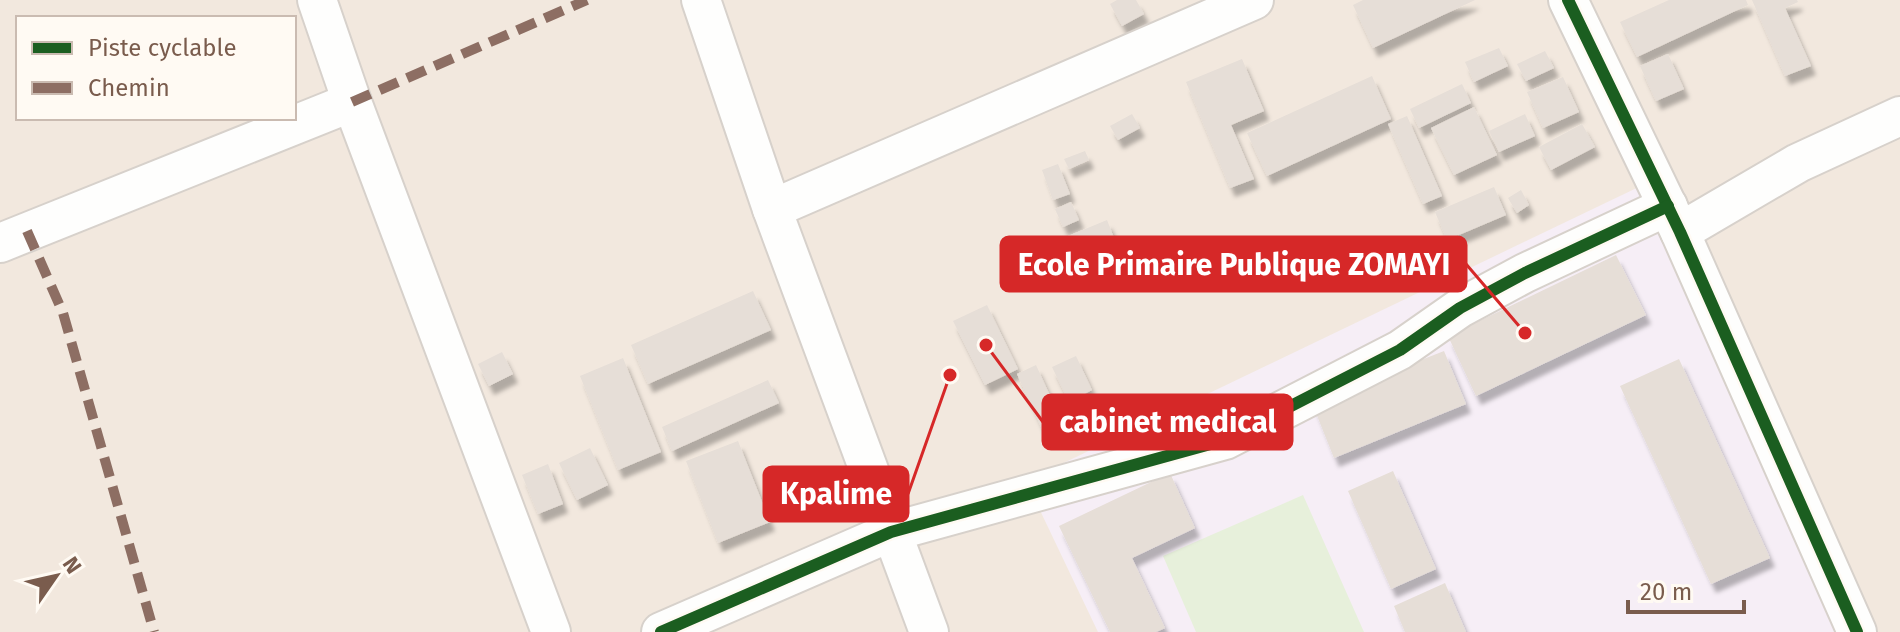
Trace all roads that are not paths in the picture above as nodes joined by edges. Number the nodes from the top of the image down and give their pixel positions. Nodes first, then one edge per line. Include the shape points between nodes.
1 (317, 0) edge
2 (701, 0) edge
3 (1254, 0) edge
4 (1568, 0) edge
5 (352, 102) junction
6 (1900, 116) edge
7 (772, 209) junction
8 (1674, 219) junction
9 (0, 243) edge
10 (891, 532) junction
11 (551, 632) edge
12 (661, 632) edge
13 (929, 632) edge
14 (1857, 632) edge

1 - 5 street
2 - 7 street
3 - 7 street
4 - 8 street
5 - 9 street
5 - 11 street
6 - 8 street
7 - 10 street
8 - 10 street via 1525,273 1460,308 1400,350 1225,440
8 - 14 street
10 - 12 street
10 - 13 street

